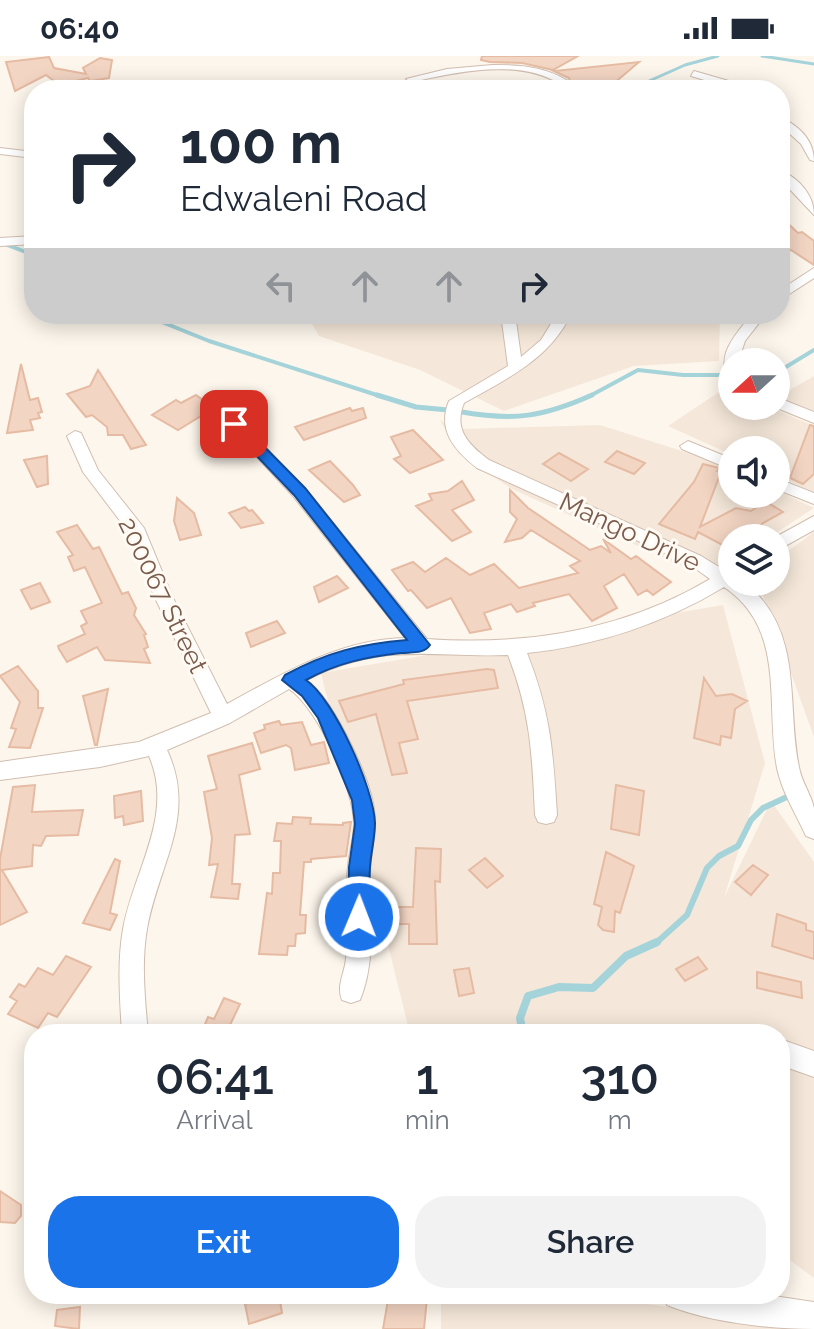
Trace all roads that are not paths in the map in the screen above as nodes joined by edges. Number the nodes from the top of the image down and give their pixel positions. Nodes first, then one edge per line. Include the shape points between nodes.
1 (694, 74) dead end
2 (411, 79) dead end
3 (563, 80) edge
4 (715, 80) edge
5 (790, 128) edge
6 (0, 151) edge
7 (24, 154) edge
8 (814, 159) edge
9 (792, 181) joint
10 (814, 211) edge
11 (24, 241) edge
12 (0, 242) edge
13 (814, 272) edge
14 (790, 282) edge
15 (794, 284) junction
16 (790, 287) edge
17 (509, 324) edge
18 (560, 324) edge
19 (752, 324) edge
20 (735, 348) edge
21 (515, 366) junction
22 (790, 408) edge
23 (814, 418) edge
24 (234, 424) dead end
25 (75, 436) dead end
26 (688, 446) dead end
27 (718, 459) edge
28 (790, 489) edge
29 (814, 499) edge
30 (814, 522) edge
31 (790, 537) edge
32 (718, 571) edge
33 (718, 583) edge
34 (747, 596) edge
35 (421, 645) junction
36 (515, 648) junction
37 (291, 680) junction
38 (223, 717) junction
39 (155, 746) junction
40 (0, 771) edge
41 (546, 815) dead end
42 (814, 829) edge
43 (351, 991) dead end
44 (134, 1024) edge
45 (790, 1056) edge
46 (814, 1064) edge
47 (726, 1304) edge
48 (814, 1317) edge

1 - 4 street
2 - 3 street via 471,65 524,64 559,74
5 - 8 street via 806,142
6 - 7 street
8 - 9 street
9 - 10 street
11 - 12 street
13 - 15 street
14 - 15 street
15 - 16 street
17 - 21 street
18 - 21 street, Mango Drive via 546,347
19 - 20 street
21 - 32 street, Mango Drive via 457,401 451,421 466,452 514,480
22 - 23 street
24 - 35 street via 299,492
25 - 38 street, 200067 Street via 91,472 135,528
26 - 27 street
28 - 29 street
30 - 31 street
33 - 36 street via 621,626 580,639
34 - 42 street, Mango Drive via 773,635 788,768
35 - 36 street
35 - 37 street via 361,650
36 - 41 street via 541,730
37 - 38 street
37 - 43 street via 326,714 362,800 358,964
38 - 39 street
39 - 40 street
39 - 44 street via 168,776 170,811 135,928
45 - 46 street
47 - 48 street

